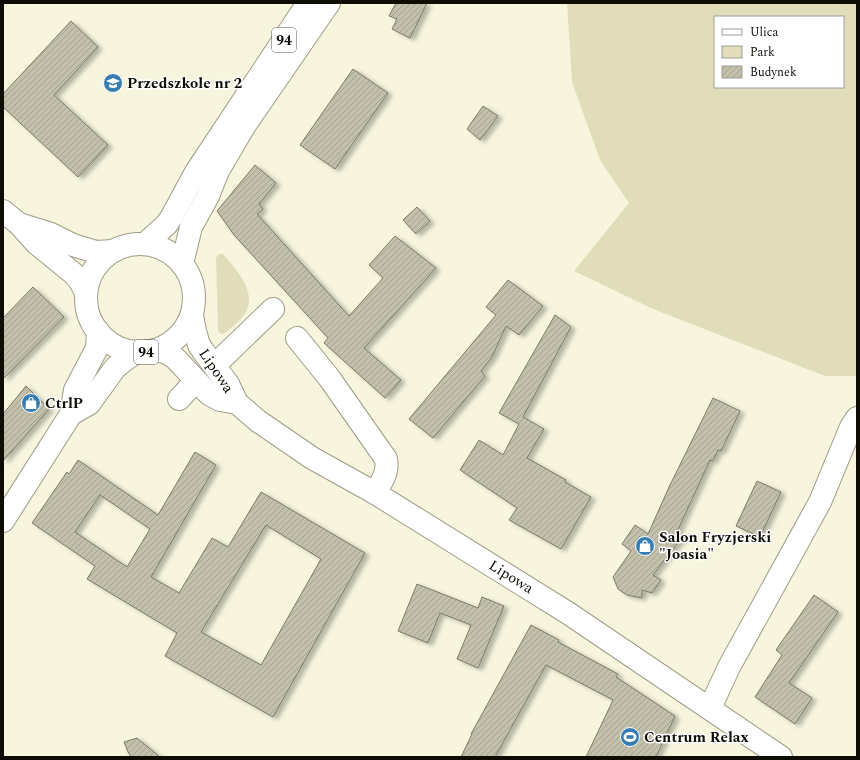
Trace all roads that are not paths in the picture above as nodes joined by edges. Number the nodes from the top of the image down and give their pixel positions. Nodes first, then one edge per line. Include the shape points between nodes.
1 (308, 3) edge
2 (329, 3) edge
3 (11, 218) edge
4 (146, 244) junction
5 (113, 251) junction
6 (182, 264) junction
7 (86, 293) junction
8 (273, 309) dead end
9 (192, 314) junction
10 (98, 331) junction
11 (297, 338) dead end
12 (156, 350) junction
13 (135, 353) junction
14 (218, 362) dead end
15 (236, 403) junction
16 (72, 414) junction
17 (857, 418) edge
18 (375, 493) junction
19 (3, 521) edge
20 (710, 708) junction
21 (781, 757) edge

1 - 4 street, 94 via 196,172 167,224
2 - 6 street, 94 via 245,125 218,170 191,228
3 - 5 street via 72,245 96,252
3 - 7 street via 36,243 74,274
4 - 5 street, 94 via 134,244
4 - 6 street, 94 via 160,247
5 - 7 street, 94 via 94,269
6 - 9 street, 94 via 194,288
7 - 10 street, 94 via 89,316
8 - 14 street
9 - 12 street, 94 via 179,337
9 - 15 street, Lipowa via 199,345 228,384
10 - 13 street, 94 via 104,339 119,348
10 - 16 street, 94 via 97,348 75,390
11 - 18 street via 330,379 386,459 383,480
12 - 13 street, 94
12 - 15 street, Lipowa via 175,358 209,394 220,400
13 - 16 street, 94 via 115,368 89,404
15 - 18 street, Lipowa via 267,428 312,458
16 - 19 street, 94
17 - 20 street via 820,502 729,667
18 - 20 street, Lipowa via 568,613
20 - 21 street, Lipowa

